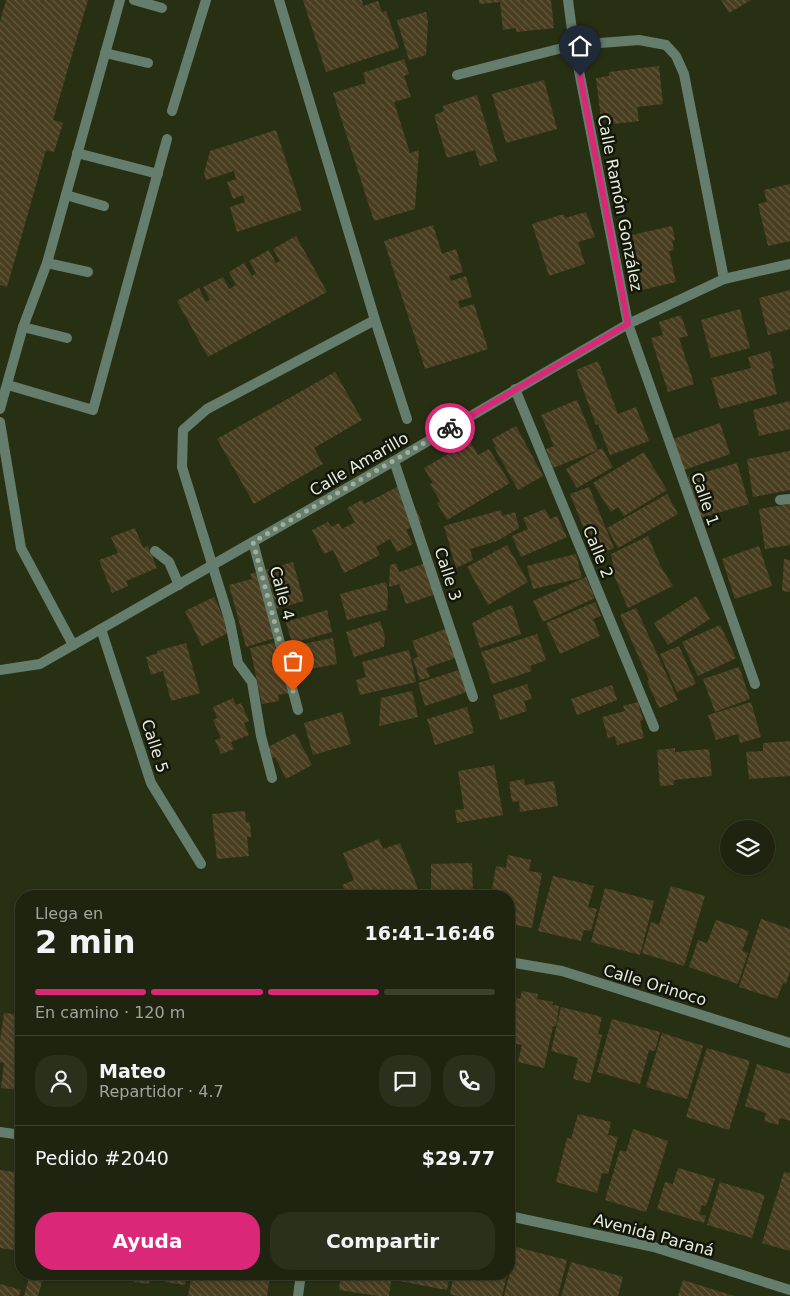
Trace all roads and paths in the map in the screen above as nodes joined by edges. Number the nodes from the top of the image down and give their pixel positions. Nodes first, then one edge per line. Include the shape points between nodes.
1 (120, 0) edge
2 (134, 0) edge
3 (206, 0) edge
4 (279, 0) edge
5 (568, 0) edge
6 (162, 8) dead end
7 (574, 45) junction
8 (105, 53) junction
9 (148, 63) dead end
10 (457, 75) dead end
11 (172, 111) dead end
12 (167, 139) dead end
13 (77, 153) junction
14 (158, 174) junction
15 (66, 195) junction
16 (104, 206) dead end
17 (47, 263) junction
18 (790, 264) edge
19 (88, 272) dead end
20 (724, 279) junction
21 (375, 320) junction
22 (628, 324) junction
23 (23, 327) junction
24 (67, 338) dead end
25 (8, 384) junction
26 (515, 389) junction
27 (0, 409) edge
28 (407, 419) dead end
29 (0, 422) edge
30 (394, 461) junction
31 (253, 542) junction
32 (155, 551) dead end
33 (212, 566) junction
34 (179, 584) junction
35 (101, 629) junction
36 (72, 645) junction
37 (0, 670) edge
38 (755, 684) dead end
39 (473, 697) dead end
40 (298, 710) dead end
41 (654, 727) dead end
42 (272, 778) dead end
43 (201, 864) dead end
44 (515, 963) edge
45 (790, 1043) edge
46 (0, 1132) edge
47 (15, 1134) edge
48 (515, 1217) edge
49 (300, 1280) edge
50 (790, 1290) edge
51 (298, 1296) edge

1 - 8 street
2 - 6 street
3 - 11 street
4 - 21 street
5 - 7 street, Calle Ramón González
7 - 10 street
7 - 20 street via 639,40 666,45 676,56 684,74
7 - 22 street, Calle Ramón González
8 - 9 street
8 - 13 street
12 - 14 street
13 - 14 street
13 - 15 street
14 - 25 street via 94,410
15 - 16 street
15 - 17 street
17 - 19 street
17 - 23 street
18 - 20 street, Calle Amarillo
20 - 22 street, Calle Amarillo
21 - 28 street
21 - 33 street via 207,409 183,430 182,467
22 - 26 street, Calle Amarillo
22 - 38 street, Calle 1
23 - 24 street
23 - 25 street
25 - 27 street
26 - 30 street, Calle Amarillo
26 - 41 street, Calle 2
29 - 36 street via 21,548
30 - 31 street, Calle Amarillo
30 - 39 street, Calle 3
31 - 33 street, Calle Amarillo
31 - 40 street, Calle 4
32 - 34 street via 169,562
33 - 34 street, Calle Amarillo
33 - 42 street via 230,622 238,663 252,682
34 - 35 street, Calle Amarillo
35 - 36 street, Calle Amarillo
35 - 43 street, Calle 5 via 150,783
36 - 37 street, Calle Amarillo via 40,664
44 - 45 street, Calle Orinoco via 562,971
46 - 47 street
48 - 50 street, Avenida Paraná via 654,1247
49 - 51 street

